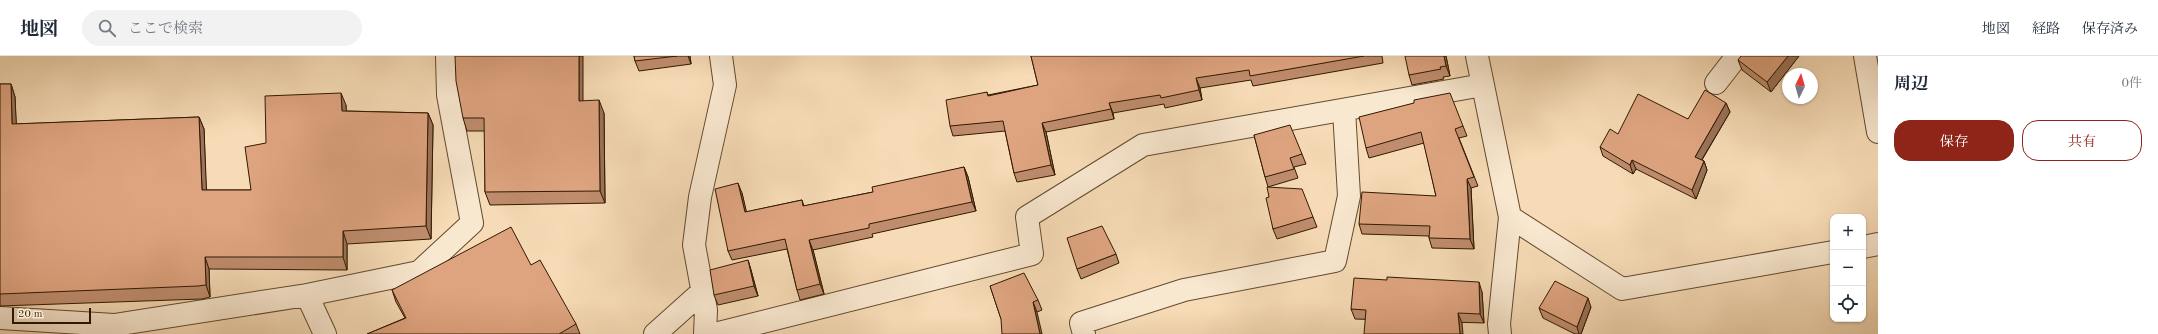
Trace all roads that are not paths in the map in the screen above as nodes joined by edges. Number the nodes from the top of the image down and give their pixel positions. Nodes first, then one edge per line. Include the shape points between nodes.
1 (447, 56) edge
2 (721, 56) edge
3 (1478, 56) edge
4 (1737, 56) edge
5 (1865, 56) edge
6 (1716, 83) dead end
7 (1483, 85) junction
8 (1344, 110) junction
9 (1878, 132) edge
10 (1510, 217) junction
11 (1878, 244) edge
12 (1866, 246) edge
13 (1830, 253) edge
14 (703, 291) junction
15 (307, 295) junction
16 (0, 318) edge
17 (113, 330) edge
18 (325, 334) edge
19 (655, 334) edge
20 (704, 334) edge
21 (715, 334) edge
22 (1084, 334) edge
23 (1500, 334) edge

1 - 15 street via 448,95 472,222 419,272
2 - 14 street via 725,85 700,197 694,245
3 - 7 street
4 - 6 street
5 - 9 street
7 - 8 street
7 - 10 street
8 - 21 street via 1143,145 1027,217 1032,254
8 - 22 street via 1349,196 1335,261 1184,290 1081,323
10 - 13 street via 1622,289
10 - 23 street
11 - 12 street
14 - 19 street
14 - 20 street via 706,310
15 - 17 street
15 - 18 street
16 - 17 street

